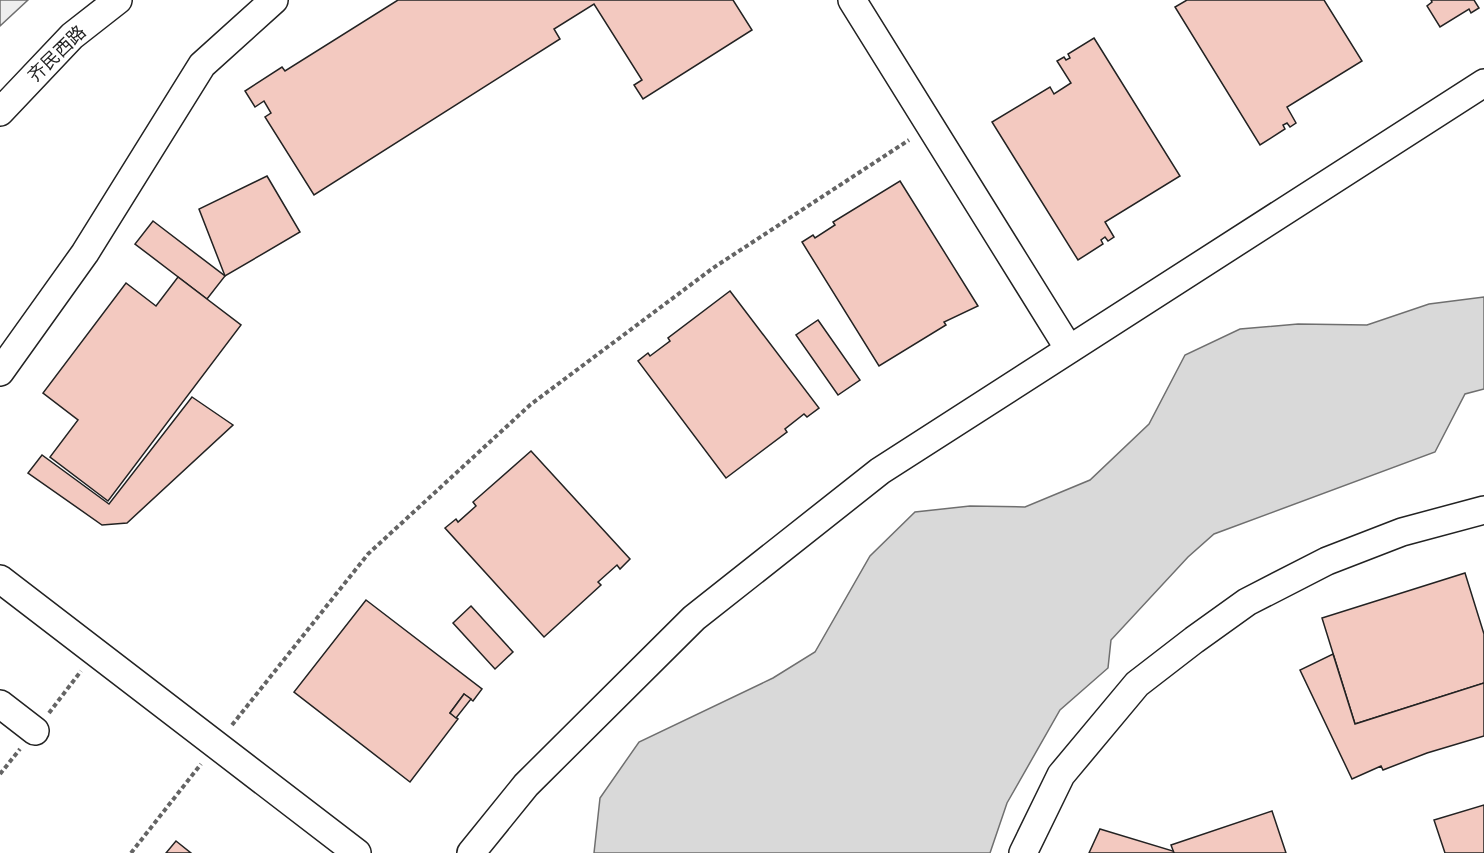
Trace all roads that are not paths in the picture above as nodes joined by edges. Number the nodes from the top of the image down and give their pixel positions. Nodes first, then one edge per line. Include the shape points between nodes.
1 (118, 0) edge
2 (274, 0) edge
3 (852, 0) edge
4 (1484, 83) edge
5 (0, 112) edge
6 (1070, 349) junction
7 (0, 372) edge
8 (1484, 510) edge
9 (0, 579) edge
10 (0, 704) edge
11 (35, 730) dead end
12 (357, 853) edge
13 (471, 853) edge
14 (1023, 853) edge

1 - 5 street, 齐民西路 via 72,36
2 - 7 street via 202,65 85,253
3 - 6 street
4 - 6 street
6 - 13 street via 880,471 694,618 526,785
8 - 14 street via 1402,532 1327,561 1247,602 1194,640 1137,684 1061,776
9 - 12 street
10 - 11 street

